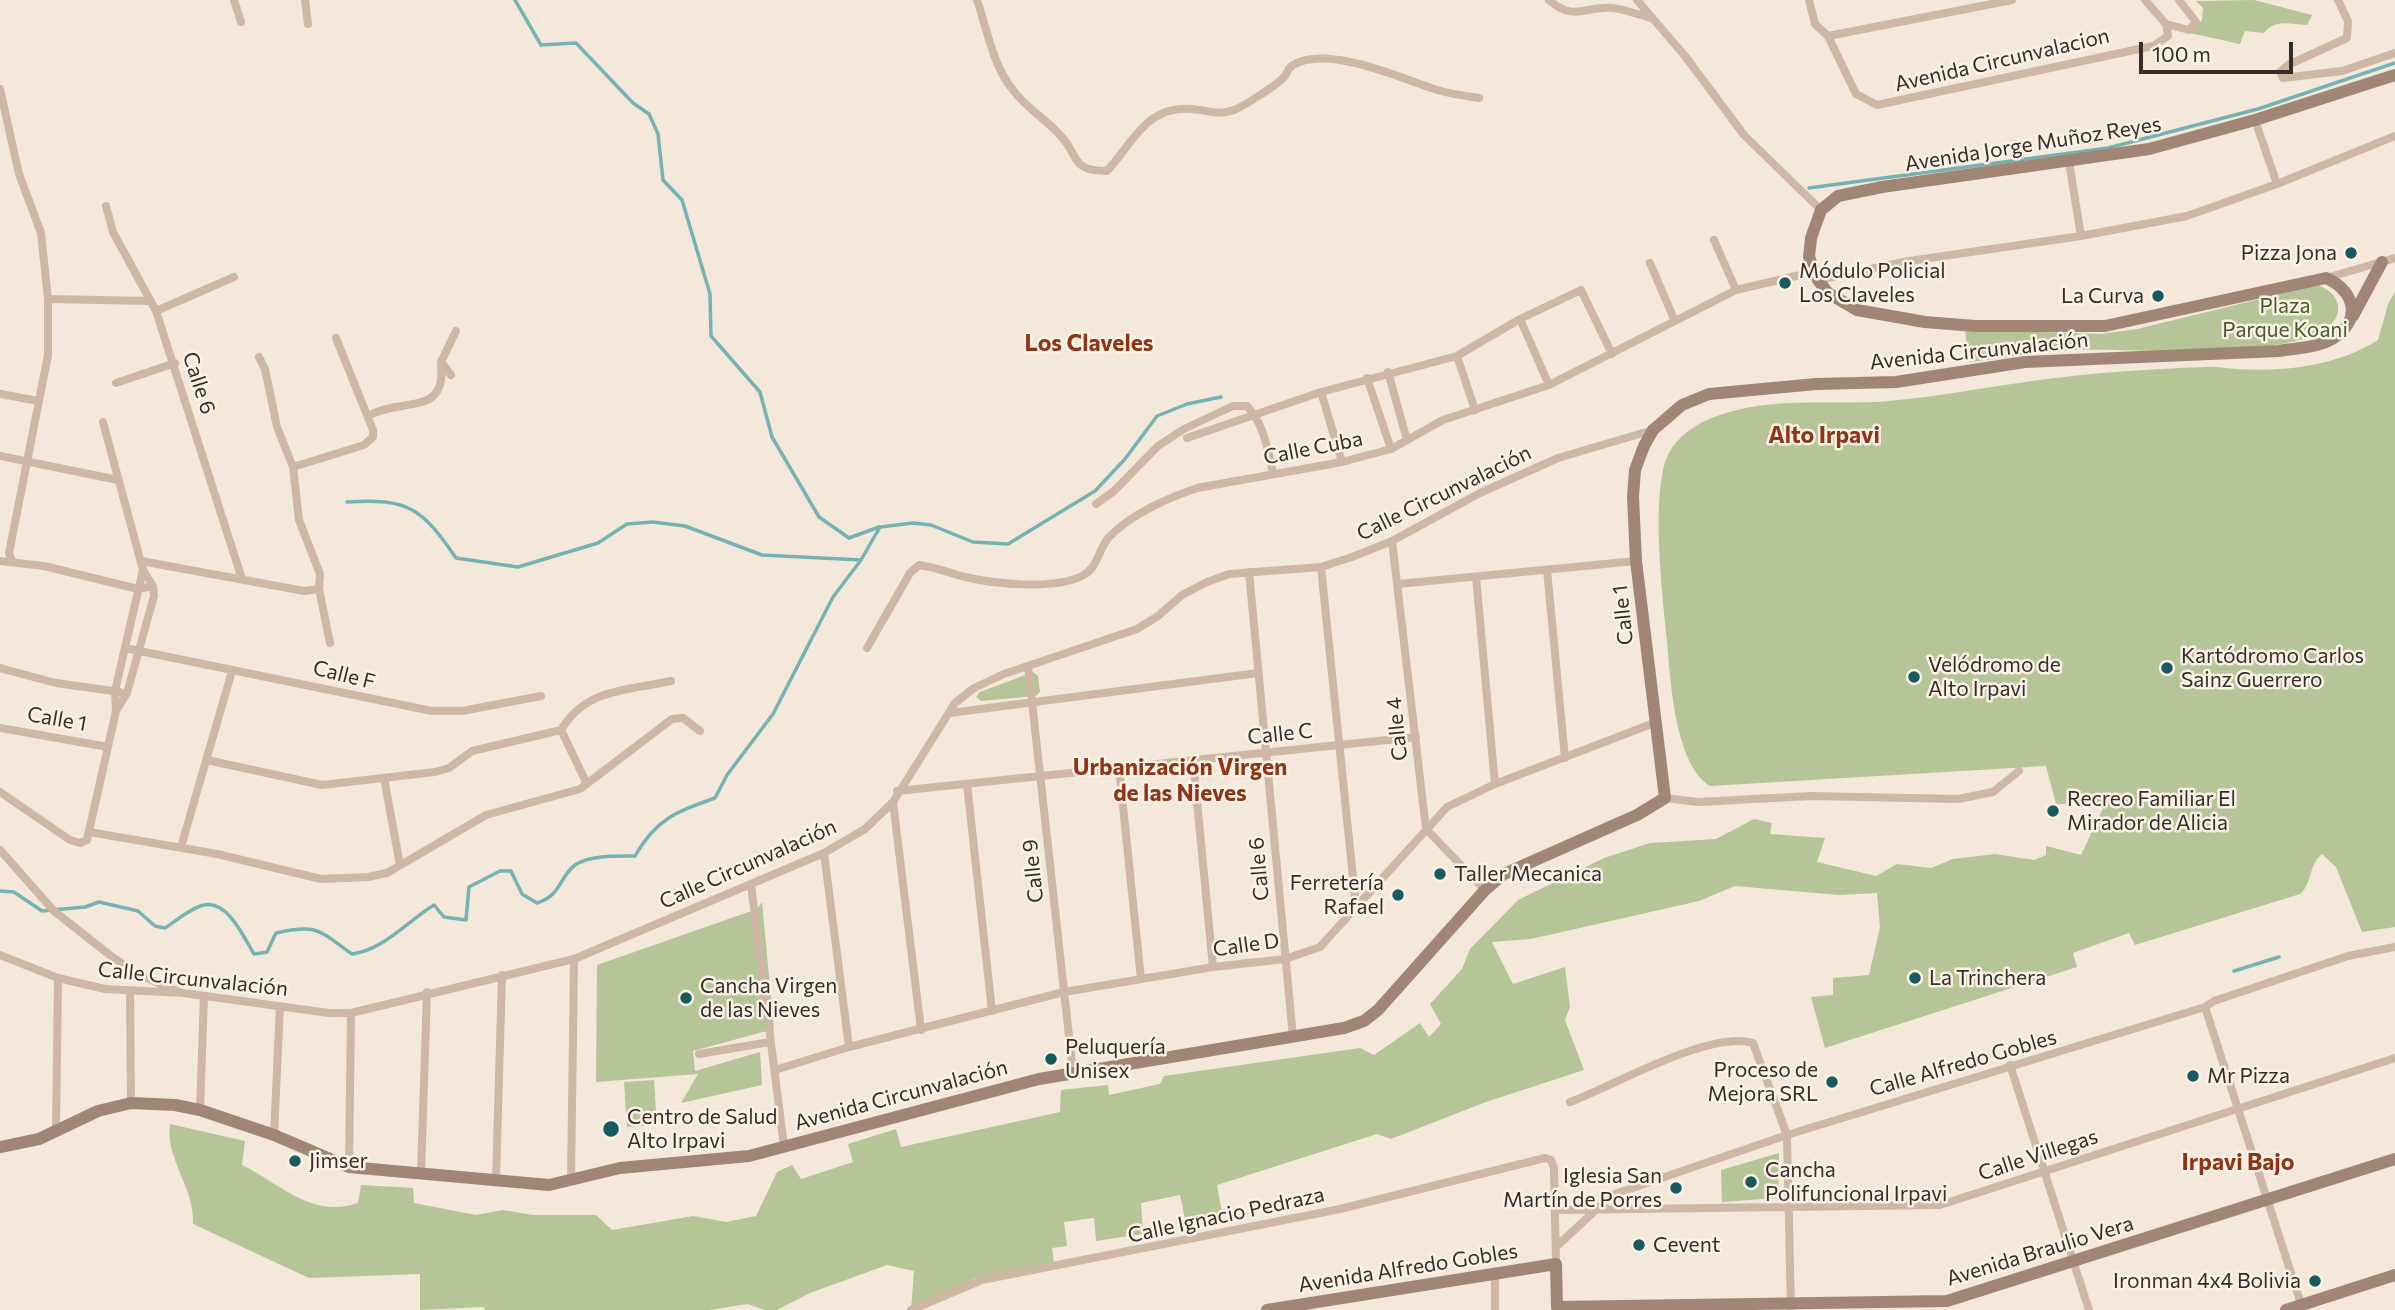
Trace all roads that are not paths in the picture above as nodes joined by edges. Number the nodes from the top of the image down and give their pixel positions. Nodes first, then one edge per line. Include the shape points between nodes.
1 (234, 0) edge
2 (305, 0) edge
3 (977, 0) edge
4 (1549, 0) edge
5 (1637, 0) edge
6 (1809, 0) edge
7 (2012, 0) edge
8 (2146, 0) edge
9 (2179, 0) edge
10 (2338, 0) edge
11 (1651, 18) junction
12 (241, 22) dead end
13 (308, 24) dead end
14 (2166, 24) junction
15 (1828, 36) junction
16 (2395, 53) edge
17 (2395, 75) edge
18 (0, 89) edge
19 (1479, 99) dead end
20 (2255, 120) junction
21 (2395, 136) edge
22 (2069, 162) junction
23 (2277, 184) junction
24 (106, 205) dead end
25 (1821, 210) junction
26 (2081, 236) junction
27 (1714, 240) dead end
28 (2389, 260) edge
29 (1650, 263) dead end
30 (1815, 276) junction
31 (234, 277) dead end
32 (2326, 278) junction
33 (1735, 290) junction
34 (48, 299) junction
35 (151, 301) junction
36 (156, 311) junction
37 (2353, 317) junction
38 (1520, 319) junction
39 (1674, 319) junction
40 (456, 331) dead end
41 (335, 338) dead end
42 (1612, 354) junction
43 (1457, 356) junction
44 (259, 357) dead end
45 (441, 362) junction
46 (175, 363) junction
47 (1388, 372) junction
48 (451, 375) dead end
49 (1367, 378) junction
50 (116, 383) dead end
51 (1549, 384) junction
52 (1321, 392) junction
53 (0, 394) edge
54 (39, 401) junction
55 (1475, 410) junction
56 (1255, 414) junction
57 (368, 416) junction
58 (103, 422) dead end
59 (1653, 430) junction
60 (1187, 438) dead end
61 (1407, 440) junction
62 (1391, 449) junction
63 (0, 456) edge
64 (29, 461) junction
65 (1342, 462) junction
66 (293, 467) junction
67 (1273, 474) junction
68 (118, 480) junction
69 (1096, 504) dead end
70 (1392, 541) junction
71 (0, 561) edge
72 (12, 561) junction
73 (1636, 561) junction
74 (142, 565) junction
75 (1321, 567) junction
76 (1546, 570) junction
77 (1249, 572) junction
78 (1476, 577) junction
79 (242, 579) junction
80 (1398, 584) junction
81 (153, 586) junction
82 (138, 589) junction
83 (319, 589) junction
84 (330, 643) dead end
85 (125, 648) junction
86 (867, 648) dead end
87 (139, 651) junction
88 (1028, 666) junction
89 (0, 668) edge
90 (232, 671) junction
91 (1258, 673) junction
92 (671, 681) dead end
93 (115, 691) junction
94 (127, 693) junction
95 (541, 696) dead end
96 (1032, 703) junction
97 (116, 711) junction
98 (950, 713) junction
99 (1654, 723) junction
100 (0, 728) edge
101 (561, 730) junction
102 (700, 731) dead end
103 (1416, 737) junction
104 (1339, 745) junction
105 (108, 747) junction
106 (1266, 753) junction
107 (1565, 758) junction
108 (207, 760) junction
109 (1193, 760) junction
110 (1119, 768) junction
111 (2019, 771) dead end
112 (1041, 776) junction
113 (384, 778) junction
114 (586, 782) junction
115 (1495, 783) junction
116 (967, 784) junction
117 (897, 791) junction
118 (0, 792) edge
119 (1665, 798) junction
120 (893, 802) junction
121 (1426, 829) junction
122 (89, 832) junction
123 (181, 848) junction
124 (0, 850) edge
125 (824, 853) junction
126 (400, 865) junction
127 (751, 885) junction
128 (1485, 890) junction
129 (1356, 907) junction
130 (2395, 947) edge
131 (0, 955) edge
132 (574, 959) junction
133 (1285, 959) junction
134 (1213, 967) junction
135 (502, 975) junction
136 (58, 978) junction
137 (1141, 979) junction
138 (130, 992) junction
139 (427, 992) junction
140 (1064, 992) junction
141 (183, 993) junction
142 (204, 996) junction
143 (281, 1006) junction
144 (2205, 1007) junction
145 (992, 1011) junction
146 (351, 1013) junction
147 (920, 1030) junction
148 (1293, 1037) junction
149 (770, 1042) junction
150 (849, 1047) junction
151 (699, 1054) dead end
152 (2395, 1058) edge
153 (2010, 1065) junction
154 (775, 1070) junction
155 (1073, 1072) junction
156 (1570, 1102) dead end
157 (131, 1103) junction
158 (2237, 1109) junction
159 (200, 1110) junction
160 (56, 1129) junction
161 (274, 1135) junction
162 (1787, 1135) junction
163 (784, 1146) junction
164 (0, 1147) edge
165 (2395, 1159) edge
166 (349, 1167) junction
167 (2045, 1171) junction
168 (421, 1173) junction
169 (496, 1180) junction
170 (572, 1181) junction
171 (2267, 1200) junction
172 (1790, 1209) junction
173 (1557, 1210) junction
174 (1596, 1210) junction
175 (1557, 1246) junction
176 (2074, 1262) junction
177 (1556, 1264) junction
178 (1495, 1273) junction
179 (2395, 1275) edge
180 (1791, 1307) edge
181 (1557, 1308) edge
182 (2302, 1308) edge
183 (1282, 1309) edge
184 (911, 1310) edge
185 (1266, 1310) edge
186 (1495, 1310) edge
187 (2089, 1310) edge
188 (2286, 1310) edge

1 - 12 street
2 - 13 street
3 - 19 street via 1001,72 1012,90 1061,135 1074,160 1088,171 1107,171 1140,127 1174,108 1217,114 1235,110 1302,61 1333,59
4 - 11 street via 1560,10 1571,12 1612,8
5 - 11 street
6 - 15 street, Avenida Circunvalacion via 1815,24
7 - 15 street
8 - 14 street
9 - 14 street via 2196,22 2189,30
10 - 16 street via 2348,21 2347,38 2288,65 2280,74 2286,79 2342,71
11 - 25 street via 1744,135
14 - 15 street, Avenida Circunvalacion via 2168,36 2153,46 1877,106 1856,94
17 - 20 street, Avenida Jorge Muñoz Reyes
18 - 34 street via 19,174 41,233
20 - 22 street, Avenida Jorge Muñoz Reyes via 2149,149
20 - 23 street
21 - 23 street, Calle Cuba
22 - 25 street, Avenida Jorge Muñoz Reyes via 1882,187 1838,196
22 - 26 street
23 - 26 street, Calle Cuba via 2188,216
24 - 35 street, Calle 6 via 113,232
25 - 30 street via 1811,238
26 - 30 street, Calle Cuba
27 - 33 street
28 - 32 street
28 - 37 street, Avenida Circunvalación
29 - 39 street
30 - 32 street, Avenida Circunvalación via 1840,303 1870,313 1975,326 2046,327 2124,322
30 - 33 street, Calle Cuba
31 - 36 street
32 - 37 street via 2347,291
33 - 39 street, Calle Cuba
34 - 35 street
34 - 54 street via 48,355
35 - 36 street, Calle 6
36 - 46 street, Calle 6
37 - 59 street, Avenida Circunvalación via 2331,339 2279,351 2025,362 1896,382 1709,394 1682,405
38 - 42 street via 1581,290
38 - 43 street
38 - 51 street
39 - 42 street, Calle Cuba
40 - 45 street
41 - 57 street
42 - 51 street, Calle Cuba
43 - 47 street
43 - 55 street
44 - 66 street
45 - 48 street
45 - 57 street via 439,393 423,402 397,404
46 - 50 street
46 - 79 street, Calle 6
47 - 49 street
47 - 61 street
49 - 52 street
49 - 62 street
51 - 55 street, Calle Cuba
52 - 56 street
52 - 65 street
53 - 54 street
54 - 64 street
55 - 61 street, Calle Cuba via 1443,420
56 - 60 street
56 - 67 street
56 - 69 street via 1247,406 1233,406 1184,429 1158,446
57 - 66 street via 374,433 370,443
58 - 68 street
59 - 70 street, Calle Circunvalación via 1558,458 1480,493
59 - 73 street, Calle 1 via 1635,470
61 - 62 street, Calle Cuba
62 - 65 street, Calle Cuba
63 - 64 street
64 - 68 street
64 - 72 street via 9,553
65 - 67 street, Calle Cuba
66 - 83 street via 296,508 320,574
67 - 86 street, Calle Cuba via 1197,488 1142,512 1107,539 1093,568 1080,577 1000,582 919,565
68 - 74 street
70 - 75 street, Calle Circunvalación
70 - 80 street, Calle 4
71 - 72 street
72 - 82 street
73 - 76 street
73 - 99 street, Calle 1
74 - 79 street
74 - 81 street
74 - 82 street
75 - 77 street, Calle Circunvalación
75 - 104 street
76 - 78 street
76 - 107 street
77 - 88 street, Calle Circunvalación via 1229,574 1182,595 1137,629
77 - 91 street, Calle 6
78 - 80 street
78 - 115 street
79 - 83 street via 304,591
80 - 103 street, Calle 4
81 - 82 street
81 - 87 street
82 - 85 street
83 - 84 street
85 - 87 street, Calle F
85 - 93 street
87 - 90 street, Calle F
87 - 94 street
88 - 96 street, Calle 9
88 - 98 street, Calle Circunvalación via 974,688
89 - 93 street via 56,683
90 - 95 street, Calle F via 432,710 462,711
90 - 108 street
91 - 96 street
91 - 106 street, Calle 6
92 - 101 street via 592,698 572,712
93 - 94 street
93 - 97 street
94 - 97 street
96 - 98 street
96 - 112 street, Calle 9
97 - 105 street
98 - 117 street, Calle Circunvalación
99 - 107 street, Calle D
99 - 119 street, Calle 1
100 - 105 street, Calle 1
101 - 113 street via 472,751 442,770
101 - 114 street
102 - 114 street via 683,718 672,719
103 - 104 street, Calle C
103 - 121 street, Calle 4
104 - 106 street, Calle C
104 - 129 street
105 - 122 street
106 - 109 street, Calle C
106 - 133 street, Calle 6
107 - 115 street, Calle D
108 - 113 street via 323,785
108 - 123 street
109 - 110 street, Calle C
109 - 134 street
110 - 112 street, Calle C
110 - 137 street
111 - 119 street via 1993,792 1958,799 1812,796 1698,802
112 - 116 street, Calle C
112 - 140 street, Calle 9
113 - 126 street
114 - 126 street via 580,789 486,815
115 - 121 street, Calle D via 1447,807
116 - 117 street, Calle C
116 - 145 street
117 - 120 street, Calle Circunvalación
118 - 122 street via 70,840 84,842
119 - 128 street, Avenida Circunvalación via 1637,816 1504,874
120 - 125 street, Calle Circunvalación via 865,829
120 - 147 street
121 - 128 street
121 - 129 street, Calle D
122 - 123 street
123 - 126 street via 321,880 368,877
124 - 141 street via 54,911 111,957
125 - 127 street, Calle Circunvalación
125 - 150 street
127 - 132 street, Calle Circunvalación
127 - 149 street
128 - 148 street, Avenida Circunvalación via 1364,1021
129 - 133 street, Calle D via 1320,947
130 - 144 street, Calle Alfredo Gobles via 2348,956
131 - 136 street, Calle Circunvalación
132 - 135 street, Calle Circunvalación
132 - 170 street
133 - 134 street, Calle D
133 - 148 street, Calle 6
134 - 137 street, Calle D
135 - 139 street, Calle Circunvalación
135 - 169 street
136 - 138 street, Calle Circunvalación
136 - 160 street
137 - 140 street, Calle D
138 - 141 street, Calle Circunvalación
138 - 157 street
139 - 146 street, Calle Circunvalación
139 - 168 street
140 - 145 street, Calle D
140 - 155 street, Calle 9
141 - 142 street, Calle Circunvalación
142 - 143 street, Calle Circunvalación
142 - 159 street
143 - 146 street, Calle Circunvalación
143 - 161 street
144 - 153 street, Calle Alfredo Gobles
144 - 158 street
145 - 147 street, Calle D
146 - 166 street
147 - 150 street, Calle D
148 - 155 street, Avenida Circunvalación
149 - 151 street
149 - 154 street
150 - 154 street, Calle D
152 - 158 street, Calle Villegas
153 - 162 street, Calle Alfredo Gobles
153 - 167 street
154 - 163 street
155 - 163 street, Avenida Circunvalación
156 - 162 street via 1672,1056 1748,1041 1755,1047
157 - 159 street, Avenida Circunvalación
157 - 160 street, Avenida Circunvalación
158 - 167 street, Calle Villegas
158 - 171 street
159 - 161 street, Avenida Circunvalación
160 - 164 street, Avenida Circunvalación via 39,1139
161 - 166 street, Avenida Circunvalación
162 - 172 street
162 - 174 street, Calle Alfredo Gobles via 1612,1195
163 - 170 street, Avenida Circunvalación via 718,1161 620,1168
165 - 171 street, Avenida Braulio Vera
166 - 168 street, Avenida Circunvalación
167 - 172 street, Calle Villegas via 1940,1205
167 - 176 street
168 - 169 street, Avenida Circunvalación
169 - 170 street, Avenida Circunvalación via 549,1185
171 - 176 street, Avenida Braulio Vera
171 - 182 street
172 - 174 street, Calle Villegas
172 - 180 street
173 - 174 street, Calle Villegas
173 - 175 street
173 - 184 street, Calle Ignacio Pedraza via 1551,1160 1545,1158 1340,1209 982,1280
174 - 175 street, Calle Alfredo Gobles
175 - 177 street
176 - 180 street, Avenida Braulio Vera via 1947,1301
176 - 187 street
177 - 178 street, Avenida Alfredo Gobles
177 - 181 street
178 - 183 street, Avenida Alfredo Gobles
178 - 186 street
179 - 182 street
180 - 181 street, Avenida Braulio Vera
182 - 188 street
183 - 185 street, Avenida Alfredo Gobles

